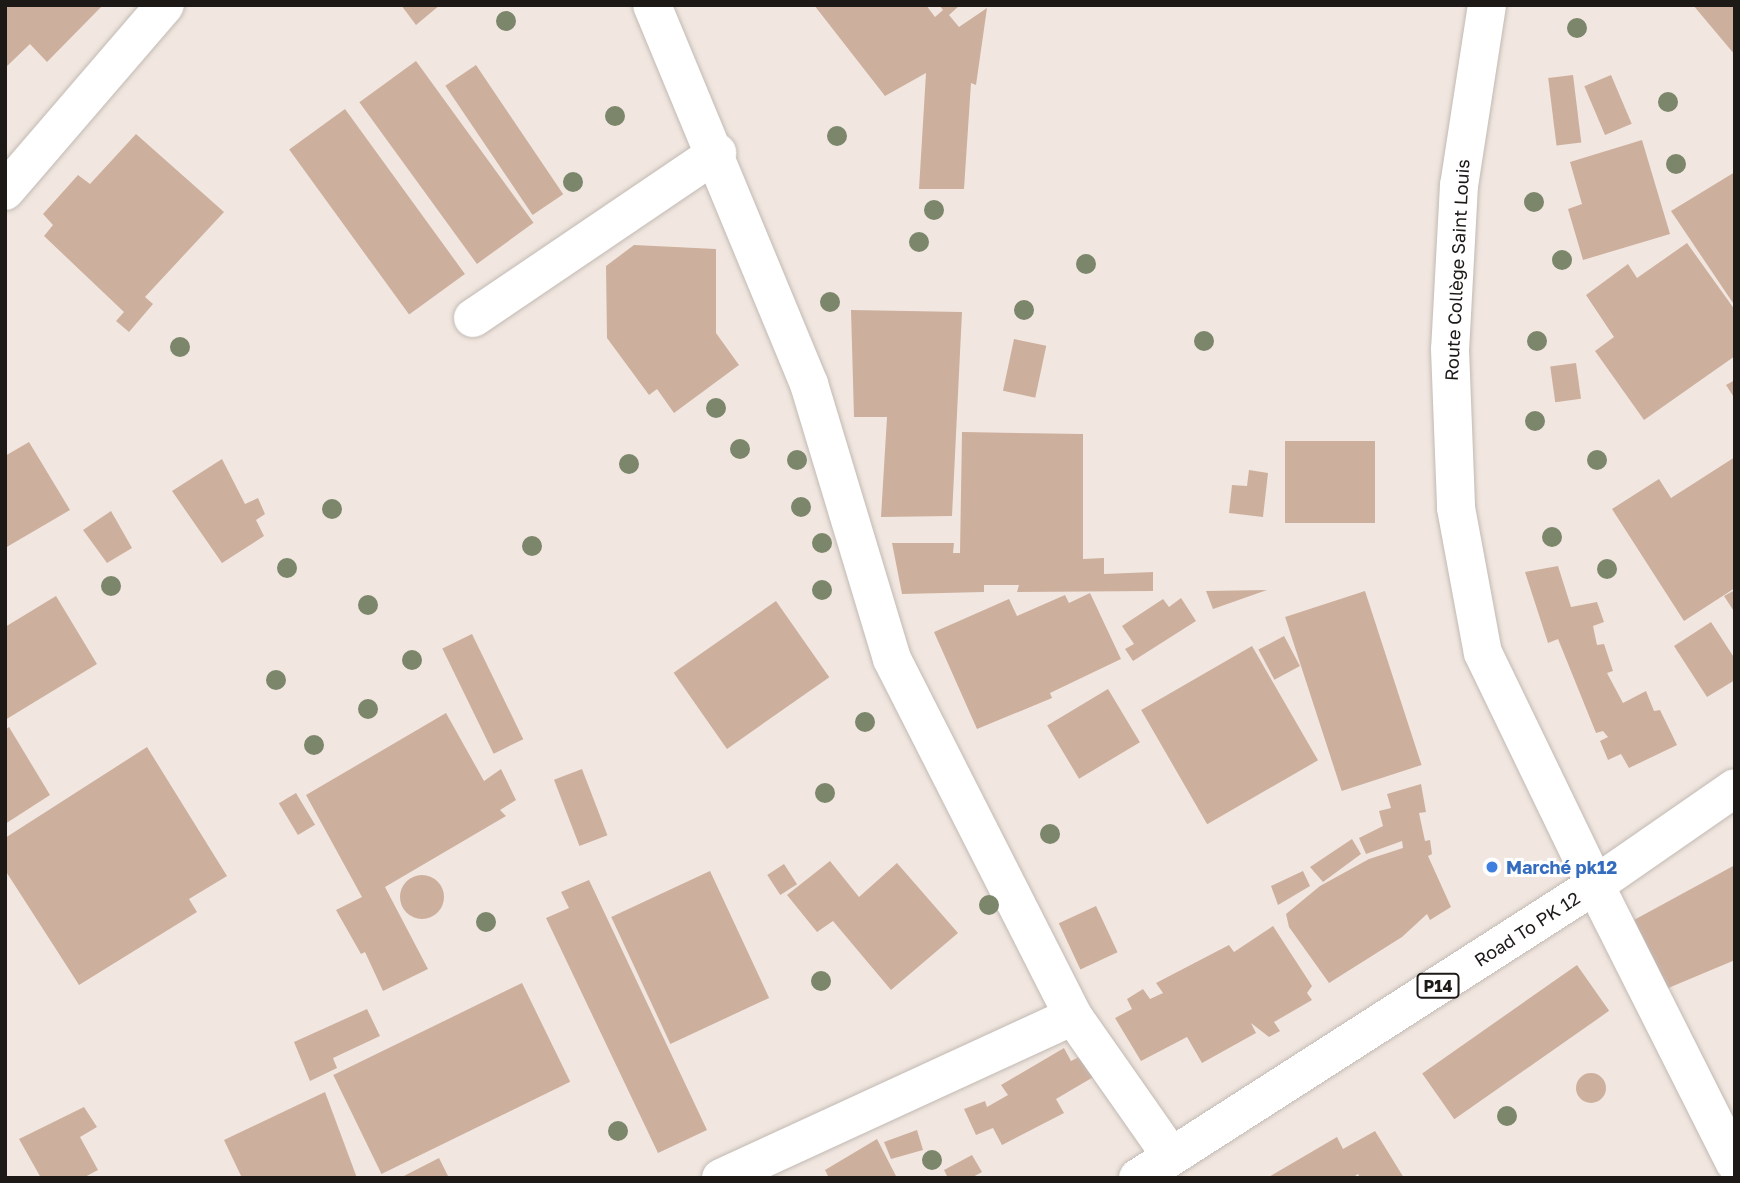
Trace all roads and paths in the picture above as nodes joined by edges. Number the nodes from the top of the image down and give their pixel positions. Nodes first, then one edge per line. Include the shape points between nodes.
1 (165, 5) edge
2 (652, 5) edge
3 (1487, 5) edge
4 (717, 153) junction
5 (5, 191) edge
6 (473, 318) dead end
7 (1735, 788) edge
8 (1595, 886) junction
9 (1073, 1016) junction
10 (1171, 1156) junction
11 (1735, 1163) edge
12 (721, 1178) edge
13 (1138, 1178) edge

1 - 5 street
2 - 4 street
3 - 8 street, Route Collège Saint Louis via 1459,185 1450,349 1456,508 1483,653
4 - 6 street
4 - 9 street via 808,384 892,659
7 - 8 street, Road To PK 12 / P14
8 - 10 street, Road To PK 12 / P14
8 - 11 street, Route Collège Saint Louis
9 - 10 street
9 - 12 street
10 - 13 street, Road To PK 12 / P14

